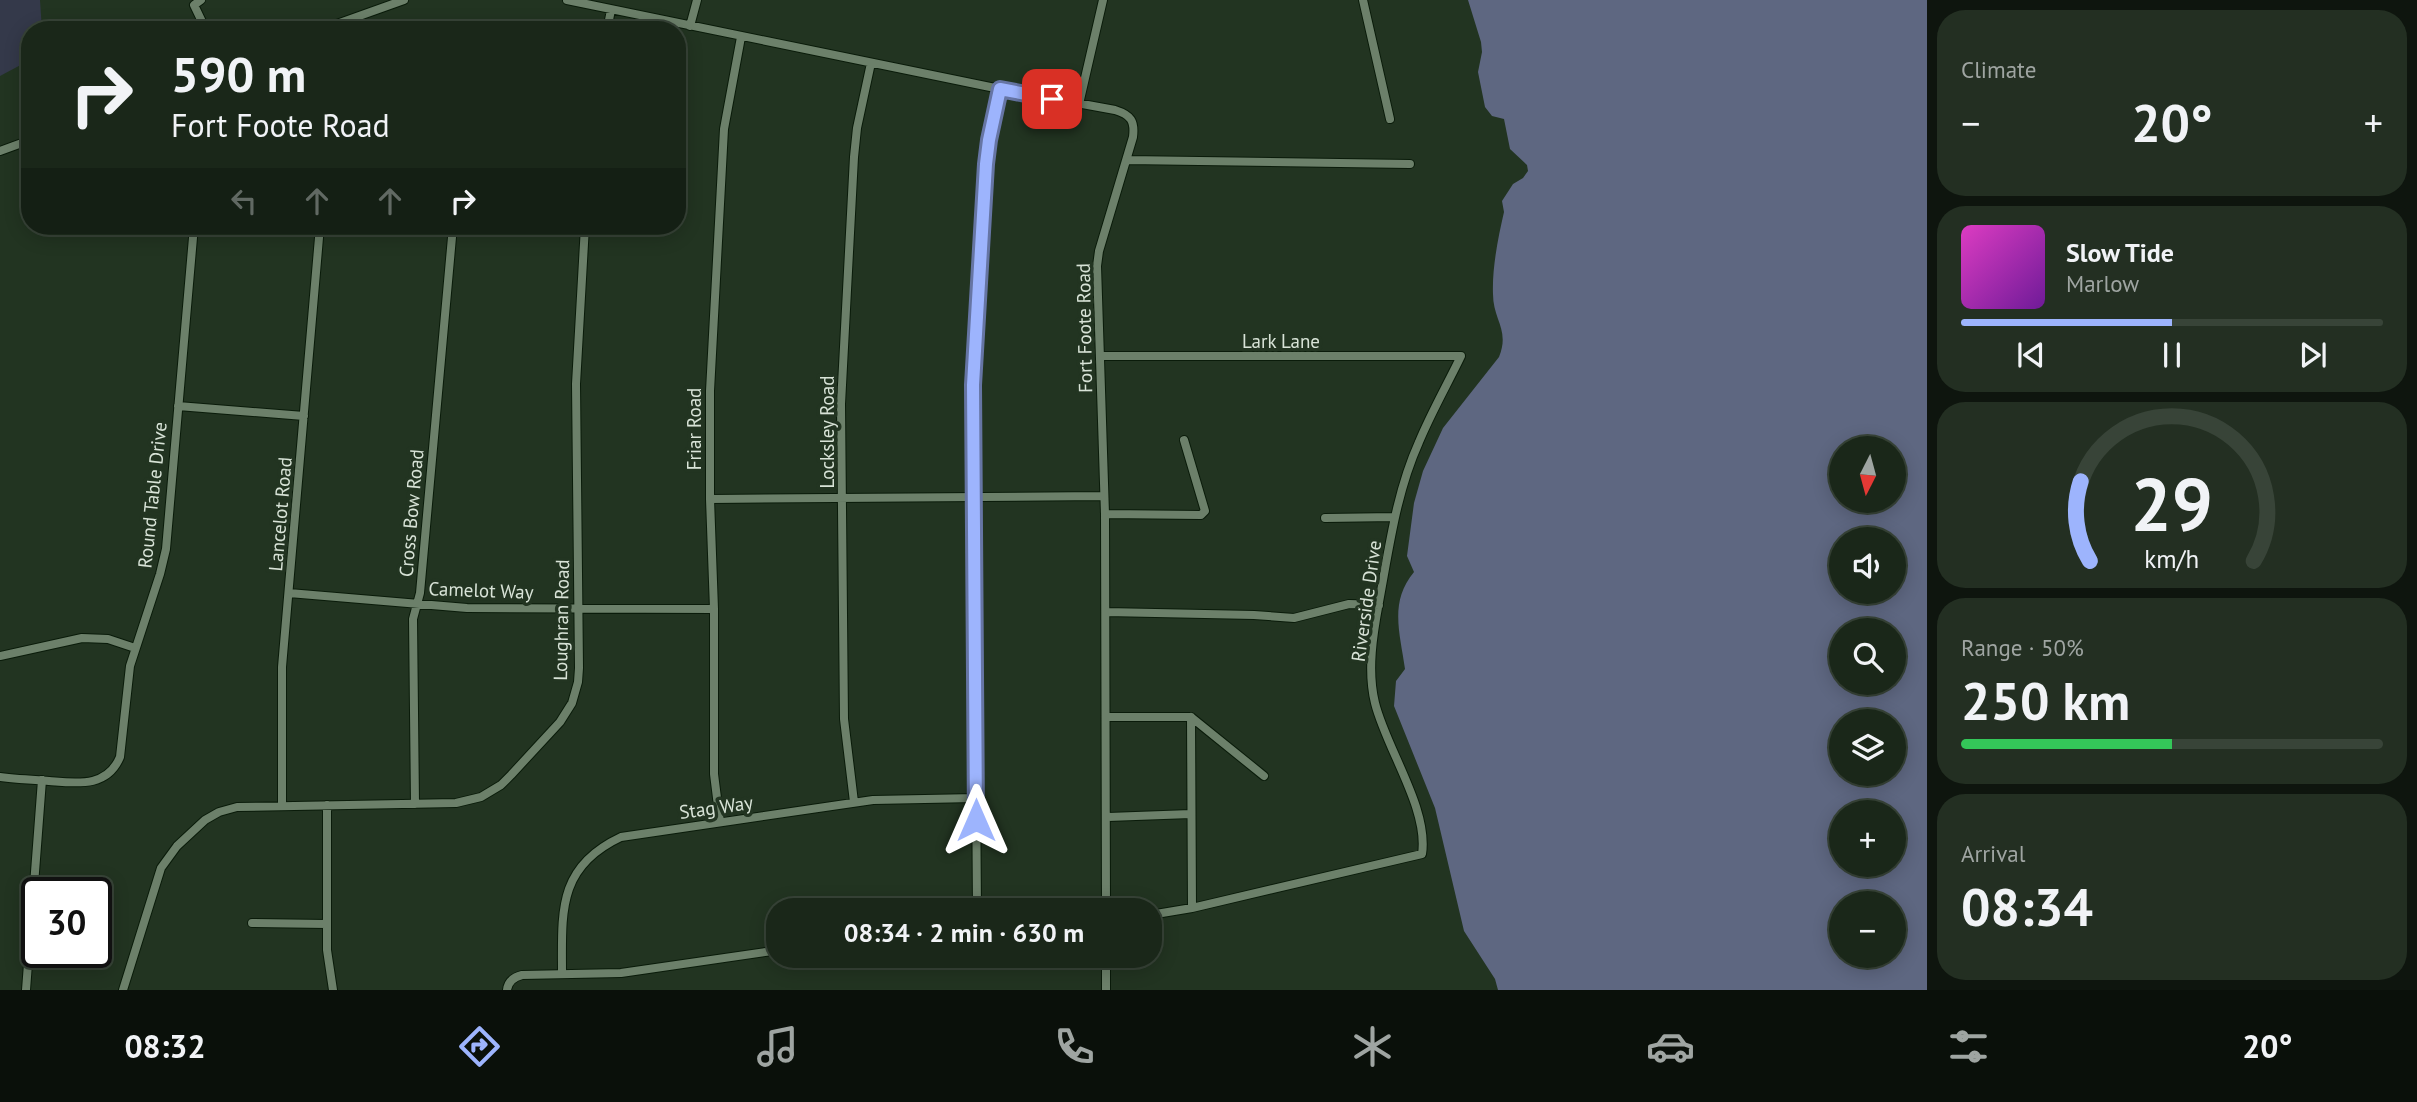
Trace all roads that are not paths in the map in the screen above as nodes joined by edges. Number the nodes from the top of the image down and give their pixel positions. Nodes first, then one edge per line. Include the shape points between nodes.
1 (201, 0) edge
2 (404, 0) edge
3 (567, 0) edge
4 (697, 0) edge
5 (1103, 0) edge
6 (1363, 0) edge
7 (611, 10) junction
8 (202, 21) edge
9 (345, 21) edge
10 (609, 21) edge
11 (665, 21) edge
12 (686, 25) edge
13 (690, 26) junction
14 (741, 37) junction
15 (871, 63) junction
16 (1000, 89) junction
17 (1079, 104) junction
18 (1390, 119) dead end
19 (21, 143) edge
20 (0, 151) edge
21 (1127, 160) junction
22 (1410, 164) dead end
23 (193, 235) edge
24 (319, 235) edge
25 (452, 235) edge
26 (584, 235) edge
27 (1100, 356) junction
28 (1461, 356) joint
29 (178, 406) junction
30 (304, 416) junction
31 (1184, 440) dead end
32 (1104, 496) junction
33 (974, 497) junction
34 (842, 498) junction
35 (710, 499) junction
36 (1105, 514) junction
37 (1395, 517) junction
38 (1325, 518) dead end
39 (289, 593) junction
40 (417, 603) junction
41 (1379, 605) junction
42 (578, 607) junction
43 (714, 609) junction
44 (1106, 612) junction
45 (135, 648) junction
46 (0, 656) edge
47 (1107, 717) junction
48 (1191, 717) junction
49 (1264, 776) dead end
50 (0, 777) edge
51 (42, 780) junction
52 (976, 798) junction
53 (854, 802) junction
54 (415, 804) junction
55 (282, 805) junction
56 (327, 805) junction
57 (1191, 814) junction
58 (1108, 817) junction
59 (720, 822) junction
60 (977, 898) edge
61 (1106, 898) edge
62 (1192, 908) junction
63 (1162, 913) edge
64 (252, 923) dead end
65 (327, 924) junction
66 (766, 952) edge
67 (1106, 968) edge
68 (562, 974) junction
69 (26, 990) edge
70 (123, 990) edge
71 (333, 990) edge
72 (506, 990) edge
73 (1106, 990) edge

1 - 8 street via 194,5
2 - 9 street
3 - 7 street, Fort Foote Road
4 - 13 street
5 - 17 street
6 - 18 street
7 - 10 street
7 - 11 street, Fort Foote Road
12 - 13 street, Fort Foote Road
13 - 14 street, Fort Foote Road
14 - 15 street, Fort Foote Road
14 - 35 street, Friar Road via 724,129 710,391
15 - 16 street, Fort Foote Road
15 - 34 street, Locksley Road via 854,157 842,379
16 - 17 street, Fort Foote Road
16 - 33 street via 984,191 973,385
17 - 21 street, Fort Foote Road via 1130,117 1134,128
19 - 20 street
21 - 22 street
21 - 27 street, Fort Foote Road via 1099,251
23 - 29 street, Round Table Drive
24 - 30 street, Lancelot Road
25 - 40 street, Cross Bow Road
26 - 42 street, Loughran Road via 576,384
27 - 28 street, Lark Lane
27 - 32 street, Fort Foote Road
28 - 37 street, Riverside Drive via 1418,444
29 - 30 street
29 - 45 street, Round Table Drive via 164,562
30 - 39 street, Lancelot Road
31 - 36 street via 1205,511 1201,515
32 - 33 street
32 - 36 street, Fort Foote Road
33 - 34 street
33 - 52 street
34 - 35 street
34 - 53 street, Locksley Road via 844,719
35 - 43 street, Friar Road
36 - 44 street, Fort Foote Road
37 - 38 street
37 - 41 street, Riverside Drive
39 - 40 street, Camelot Way
39 - 55 street, Lancelot Road via 282,667
40 - 42 street, Camelot Way via 467,608
40 - 54 street, Cross Bow Road via 413,619
41 - 44 street via 1349,604 1294,618
41 - 62 street, Riverside Drive via 1372,664 1374,700 1417,811 1422,854
42 - 43 street, Camelot Way
42 - 54 street, Loughran Road via 578,682 560,722 491,792 469,801
43 - 59 street, Friar Road via 714,774
44 - 47 street, Fort Foote Road
45 - 46 street via 108,639 82,638
45 - 51 street, Round Table Drive via 117,764 94,782
47 - 48 street
47 - 58 street, Fort Foote Road
48 - 49 street
48 - 57 street
50 - 51 street, Round Table Drive
51 - 69 street
52 - 53 street, Stag Way
52 - 60 street
53 - 59 street, Stag Way
54 - 56 street, Loughran Road
55 - 56 street, Loughran Road
55 - 70 street, Loughran Road via 219,811 177,846 154,885
56 - 65 street
57 - 58 street
57 - 62 street
58 - 61 street, Fort Foote Road
59 - 68 street, Stag Way via 621,837 586,859 565,898
62 - 63 street
64 - 65 street
65 - 71 street
66 - 68 street via 621,973
67 - 73 street
68 - 72 street via 515,977

